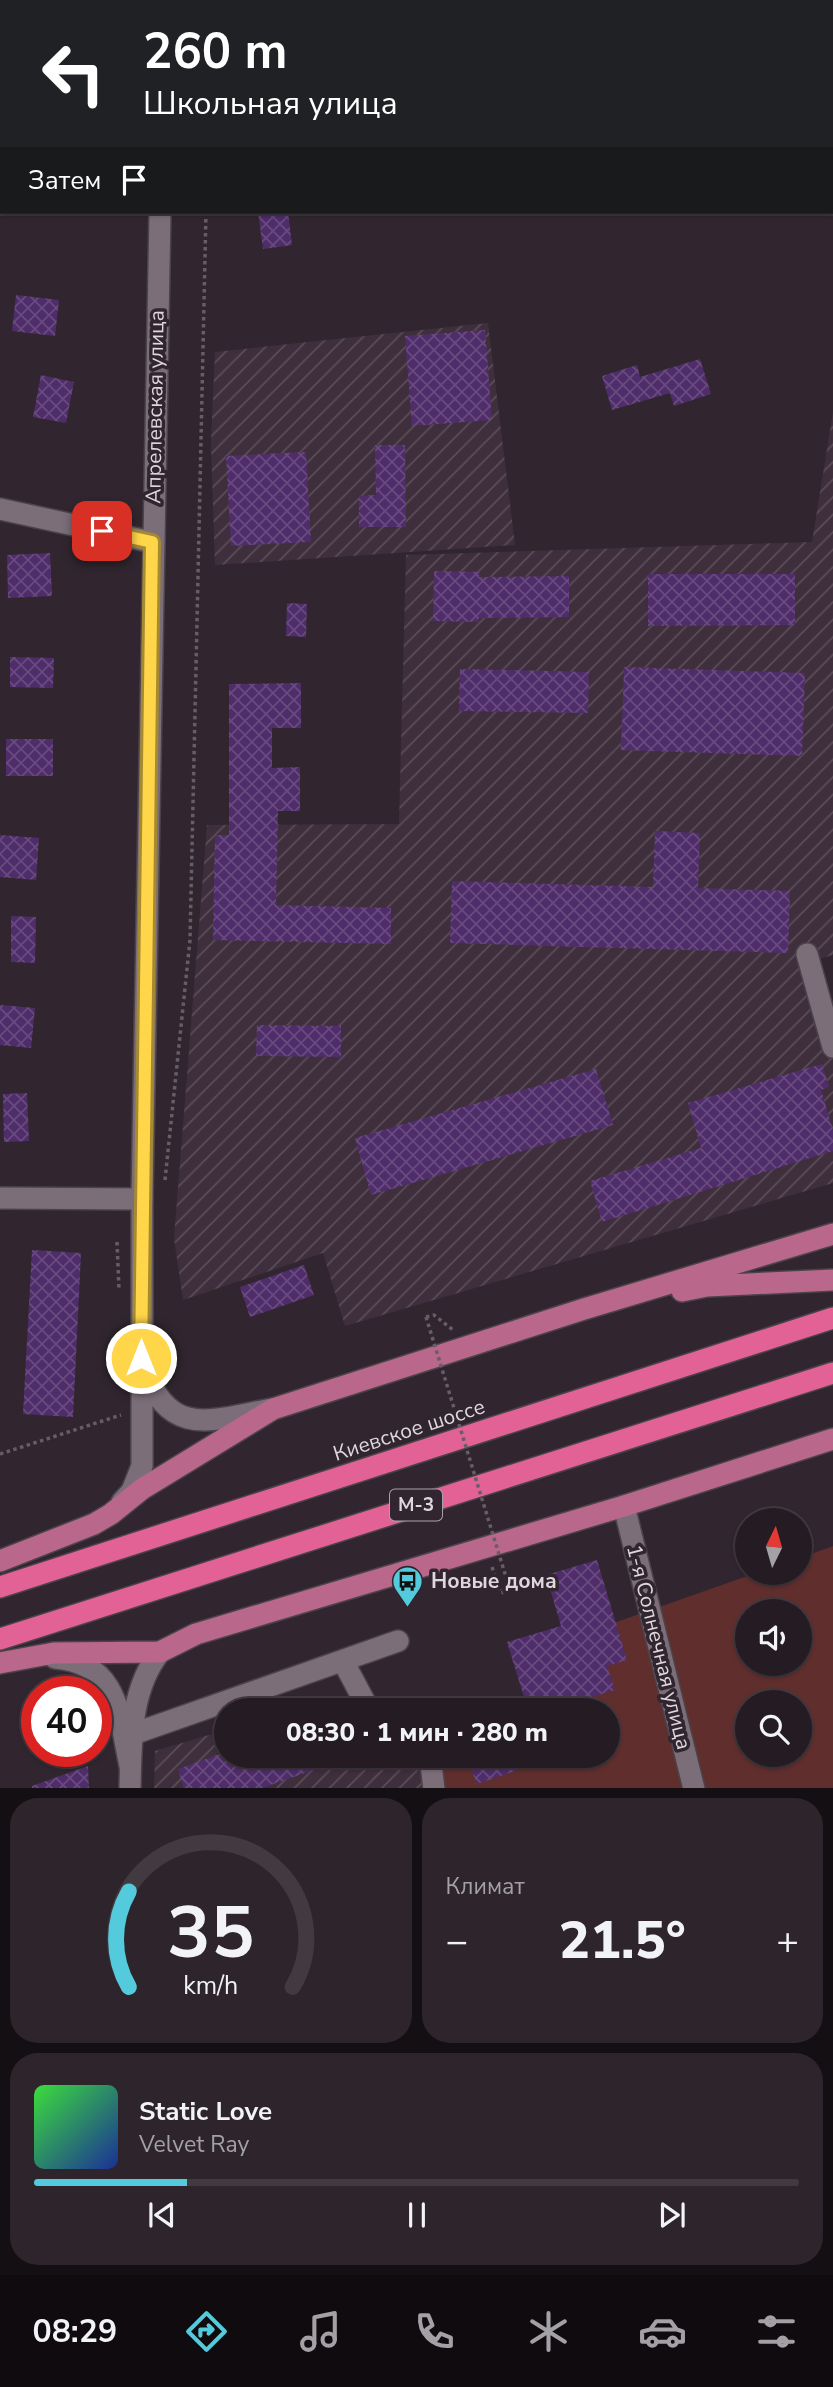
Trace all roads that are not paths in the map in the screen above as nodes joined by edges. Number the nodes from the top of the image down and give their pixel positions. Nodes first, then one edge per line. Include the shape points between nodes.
1 (160, 214) edge
2 (0, 509) edge
3 (152, 542) junction
4 (807, 954) dead end
5 (824, 976) edge
6 (833, 1047) edge
7 (0, 1198) edge
8 (142, 1199) junction
9 (833, 1234) edge
10 (833, 1280) edge
11 (584, 1309) junction
12 (833, 1318) edge
13 (141, 1358) junction
14 (833, 1373) edge
15 (273, 1409) junction
16 (833, 1439) edge
17 (624, 1506) junction
18 (111, 1514) junction
19 (0, 1561) edge
20 (0, 1587) edge
21 (0, 1639) edge
22 (398, 1642) dead end
23 (160, 1652) junction
24 (32, 1657) junction
25 (343, 1661) junction
26 (0, 1663) edge
27 (363, 1698) edge
28 (133, 1734) junction
29 (130, 1766) junction
30 (432, 1768) edge
31 (130, 1788) edge
32 (434, 1788) edge
33 (694, 1788) edge

1 - 3 street, Апрелевская улица
2 - 3 street
3 - 8 street, Апрелевская улица
4 - 5 street
5 - 6 street
7 - 8 street
8 - 13 street, Апрелевская улица
9 - 11 main road
10 - 11 main road via 707,1286
11 - 15 main road
12 - 20 highway, Киевское шоссе / М-3
13 - 15 street via 156,1395 187,1419 208,1421
13 - 18 street, Апрелевская улица via 142,1466 132,1491
14 - 21 highway, М-3
15 - 18 main road via 142,1489
16 - 17 main road
17 - 23 main road via 197,1634
17 - 33 street, 1-я Солнечная улица
18 - 19 main road via 73,1534
22 - 25 street
23 - 24 main road
23 - 28 street via 144,1675
24 - 26 main road
24 - 29 street via 77,1661 100,1674 114,1696
25 - 27 street
25 - 28 street
28 - 29 street
29 - 31 street
30 - 32 street

